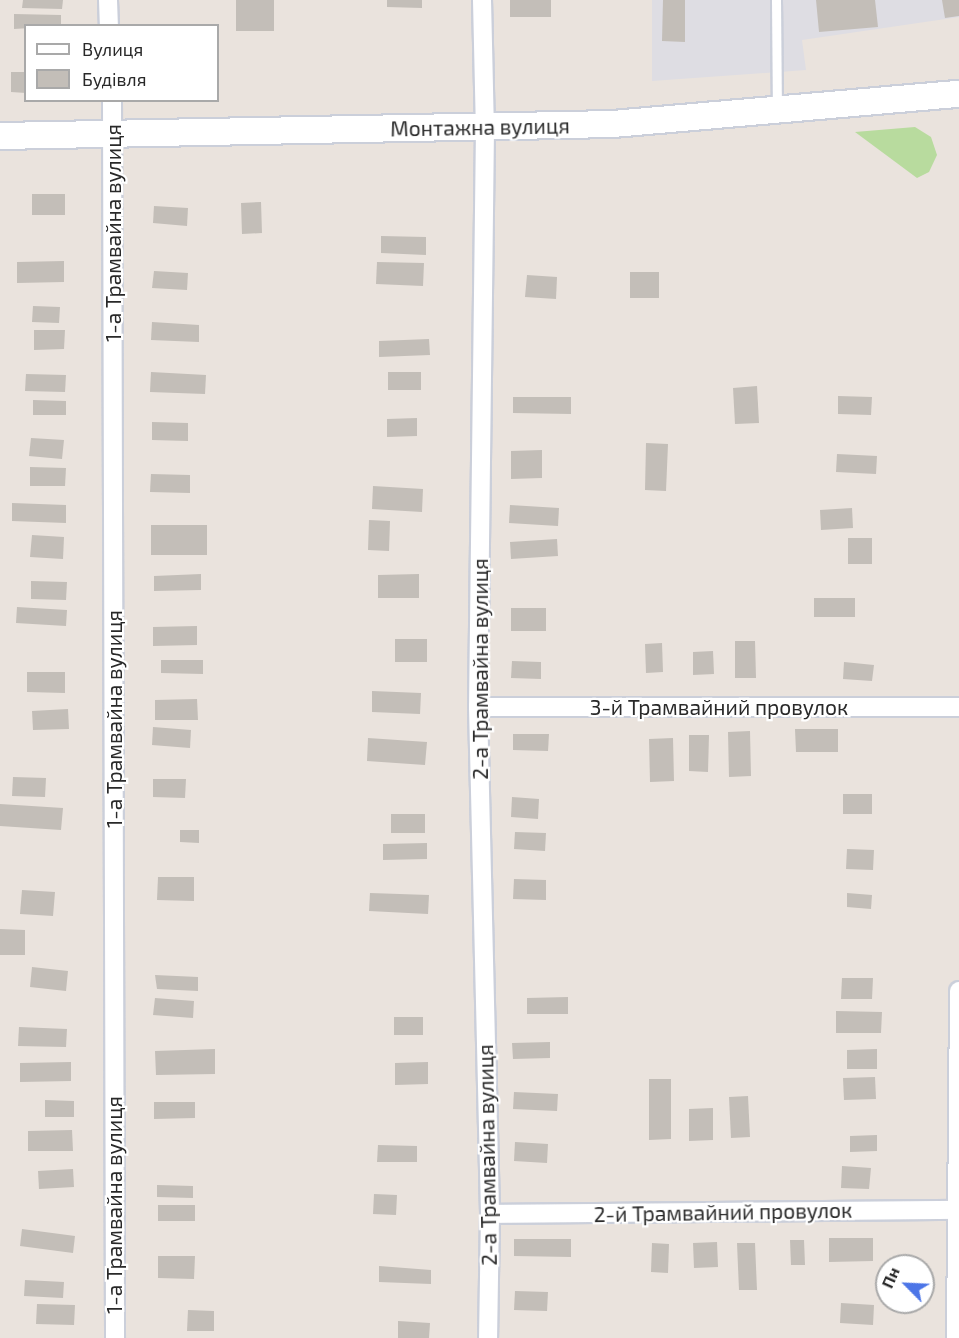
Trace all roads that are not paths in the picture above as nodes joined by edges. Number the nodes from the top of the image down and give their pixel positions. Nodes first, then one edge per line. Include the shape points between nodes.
1 (108, 0) edge
2 (482, 0) edge
3 (776, 0) edge
4 (109, 24) edge
5 (959, 94) edge
6 (112, 102) edge
7 (777, 110) junction
8 (485, 128) junction
9 (114, 135) junction
10 (0, 136) edge
11 (959, 706) edge
12 (478, 707) junction
13 (959, 991) edge
14 (958, 1131) edge
15 (957, 1210) junction
16 (490, 1214) junction
17 (958, 1261) edge
18 (115, 1338) edge
19 (488, 1338) edge
20 (956, 1338) edge

1 - 4 street
2 - 8 street, 2-а Трамвайна вулиця
3 - 7 lane
5 - 7 street, Монтажна вулиця
6 - 9 street, 1-а Трамвайна вулиця
7 - 8 street, Монтажна вулиця via 613,124
8 - 9 street, Монтажна вулиця
8 - 12 street, 2-а Трамвайна вулиця
9 - 10 street, Монтажна вулиця
9 - 18 street, 1-а Трамвайна вулиця
11 - 12 street, 3-й Трамвайний провулок
12 - 16 street, 2-а Трамвайна вулиця
13 - 14 street
14 - 15 street
15 - 16 street, 2-й Трамвайний провулок
15 - 17 street
16 - 19 street, 2-а Трамвайна вулиця
17 - 20 street

